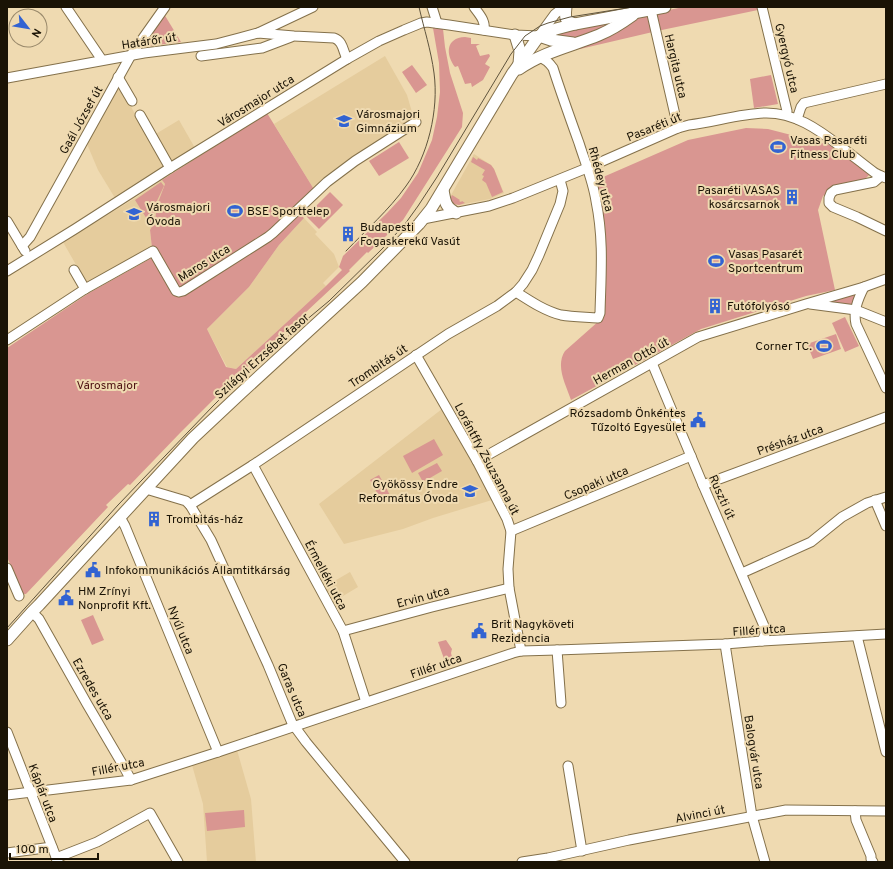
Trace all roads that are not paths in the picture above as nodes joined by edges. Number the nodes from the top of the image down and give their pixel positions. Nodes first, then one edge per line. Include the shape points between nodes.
1 (66, 7) edge
2 (165, 7) edge
3 (313, 7) edge
4 (432, 7) edge
5 (474, 7) edge
6 (665, 7) edge
7 (762, 7) edge
8 (563, 8) edge
9 (651, 10) junction
10 (638, 12) junction
11 (437, 23) junction
12 (575, 24) junction
13 (484, 30) junction
14 (258, 33) junction
15 (515, 35) junction
16 (294, 36) junction
17 (539, 36) junction
18 (576, 44) junction
19 (131, 55) junction
20 (201, 56) dead end
21 (539, 57) junction
22 (347, 59) junction
23 (102, 60) junction
24 (519, 65) junction
25 (512, 74) junction
26 (118, 77) junction
27 (7, 78) edge
28 (886, 84) edge
29 (132, 102) dead end
30 (140, 115) dead end
31 (786, 115) junction
32 (797, 119) junction
33 (416, 122) dead end
34 (678, 128) junction
35 (170, 168) junction
36 (587, 168) junction
37 (880, 176) edge
38 (560, 180) junction
39 (442, 190) junction
40 (456, 213) junction
41 (423, 219) junction
42 (7, 221) edge
43 (886, 231) edge
44 (22, 246) junction
45 (28, 257) junction
46 (74, 270) dead end
47 (7, 271) edge
48 (886, 279) edge
49 (864, 287) junction
50 (85, 289) junction
51 (516, 292) junction
52 (806, 304) junction
53 (856, 310) junction
54 (886, 322) edge
55 (7, 340) edge
56 (416, 355) junction
57 (652, 362) junction
58 (886, 388) edge
59 (886, 417) edge
60 (691, 456) junction
61 (477, 461) junction
62 (253, 465) junction
63 (703, 485) junction
64 (146, 489) junction
65 (886, 497) edge
66 (875, 500) junction
67 (190, 505) junction
68 (120, 517) junction
69 (886, 526) edge
70 (511, 531) junction
71 (7, 568) edge
72 (742, 573) junction
73 (509, 588) junction
74 (19, 596) dead end
75 (32, 612) junction
76 (343, 631) junction
77 (886, 634) edge
78 (857, 636) junction
79 (7, 640) edge
80 (762, 641) junction
81 (725, 644) junction
82 (557, 650) junction
83 (521, 651) junction
84 (366, 702) junction
85 (561, 703) dead end
86 (294, 727) junction
87 (7, 732) edge
88 (218, 752) junction
89 (886, 752) edge
90 (568, 766) dead end
91 (130, 780) junction
92 (31, 793) junction
93 (7, 795) edge
94 (855, 811) junction
95 (886, 811) edge
96 (752, 816) junction
97 (52, 846) junction
98 (582, 851) junction
99 (7, 853) edge
100 (57, 860) edge
101 (548, 860) edge
102 (872, 860) edge
103 (178, 862) edge
104 (405, 862) edge
105 (522, 862) edge
106 (765, 862) edge
107 (861, 862) edge

1 - 23 street
2 - 19 street, Gaál József út
3 - 14 street
4 - 11 street
5 - 13 street via 485,25
6 - 9 main road, Szilágyi Erzsébet fasor
7 - 31 street, Gyergyó utca
8 - 12 main road via 566,18
8 - 17 street via 550,20
9 - 10 main road, Szilágyi Erzsébet fasor
9 - 34 street, Hargita utca
10 - 12 main road, Szilágyi Erzsébet fasor
10 - 18 main road, Szilágyi Erzsébet fasor via 615,28
11 - 13 street, Városmajor utca
11 - 22 street, Városmajor utca via 416,25
12 - 17 main road, Szilágyi Erzsébet fasor
13 - 15 street, Városmajor utca
14 - 16 street, Határőr út
14 - 19 street, Határőr út via 216,44
15 - 17 street, Városmajor utca
15 - 24 main road via 520,52
16 - 20 street, Határőr út via 262,48
16 - 22 street, Határőr út via 338,39
17 - 18 main road
17 - 24 main road, Szilágyi Erzsébet fasor
18 - 21 main road, Szilágyi Erzsébet fasor
19 - 23 street, Határőr út
19 - 26 street, Gaál József út
21 - 25 main road, Szilágyi Erzsébet fasor
21 - 36 street, Rhédey utca via 553,68
22 - 35 street, Városmajor utca
23 - 27 street, Határőr út
24 - 25 main road, Szilágyi Erzsébet fasor
25 - 39 main road, Szilágyi Erzsébet fasor
26 - 29 street
26 - 44 street, Gaál József út via 30,237
28 - 32 street via 804,103
30 - 35 street
31 - 32 street, Pasaréti út
31 - 34 street, Pasaréti út via 751,114
32 - 37 street, Pasaréti út via 810,125
33 - 50 street, Maros utca via 355,160 327,182 268,237 183,291 176,291 154,251
34 - 36 street, Pasaréti út
35 - 45 street, Városmajor utca
36 - 38 street, Pasaréti út
36 - 51 street, Rhédey utca via 596,199 602,248 598,318 561,315 529,301
37 - 43 street via 874,182 835,190 831,193 829,203 832,207
38 - 40 street, Pasaréti út via 489,206
38 - 51 street, Trombitás út via 563,192 560,204 532,270
39 - 40 main road via 448,207
39 - 41 main road, Szilágyi Erzsébet fasor
40 - 41 street, Pasaréti út
41 - 64 main road, Szilágyi Erzsébet fasor via 362,282 193,438
42 - 44 street
44 - 45 street
45 - 47 street, Városmajor utca
46 - 50 street
48 - 49 street, Herman Ottó út
49 - 52 street, Herman Ottó út
49 - 53 street via 858,298
50 - 55 street, Maros utca
51 - 56 street, Trombitás út
52 - 53 street, Herman Ottó út
52 - 57 street, Herman Ottó út via 698,337
53 - 54 street, Herman Ottó út
53 - 58 street via 856,324
56 - 61 street, Lorántffy Zsuzsanna út
56 - 62 street, Trombitás út
57 - 60 street, Ruszti út
57 - 61 street, Herman Ottó út
59 - 63 street, Présház utca
60 - 63 street, Ruszti út
60 - 70 street, Csopaki utca
61 - 70 street, Lorántffy Zsuzsanna út
62 - 67 street, Trombitás út
62 - 76 street, Érmelléki utca
63 - 72 street, Ruszti út
64 - 67 street via 186,501
64 - 68 main road, Szilágyi Erzsébet fasor
65 - 66 street
66 - 69 street
66 - 72 street via 842,517 811,542
67 - 86 street, Garas utca via 211,540
68 - 75 main road, Szilágyi Erzsébet fasor
68 - 88 street, Nyúl utca
70 - 73 street, Lorántffy Zsuzsanna út
71 - 74 street
72 - 80 street, Ruszti út via 764,626 765,634
73 - 76 street, Ervin utca
73 - 83 street, Lorántffy Zsuzsanna út
75 - 79 main road, Szilágyi Erzsébet fasor
75 - 91 street, Ezredes utca
76 - 84 street, Érmelléki utca
77 - 78 street, Fillér utca
78 - 80 street, Fillér utca
78 - 89 street
80 - 81 street, Fillér utca
81 - 82 street, Fillér utca
81 - 96 street, Balogvár utca
82 - 83 street, Fillér utca
82 - 85 street
83 - 84 street, Fillér utca
84 - 86 street, Fillér utca
86 - 88 street, Fillér utca
86 - 104 street, Garas utca
87 - 92 street, Káplár utca
88 - 91 street, Fillér utca
90 - 98 street
91 - 92 street, Fillér utca
92 - 93 street, Fillér utca
92 - 97 street, Káplár utca
94 - 95 street, Alvinci út
94 - 96 street, Alvinci út via 786,810
94 - 102 street via 856,820
96 - 98 street, Alvinci út
96 - 106 street, Balogvár utca
97 - 99 street
97 - 100 street, Káplár utca
98 - 101 street, Alvinci út
100 - 103 street via 150,813
101 - 105 street, Alvinci út
102 - 107 street

